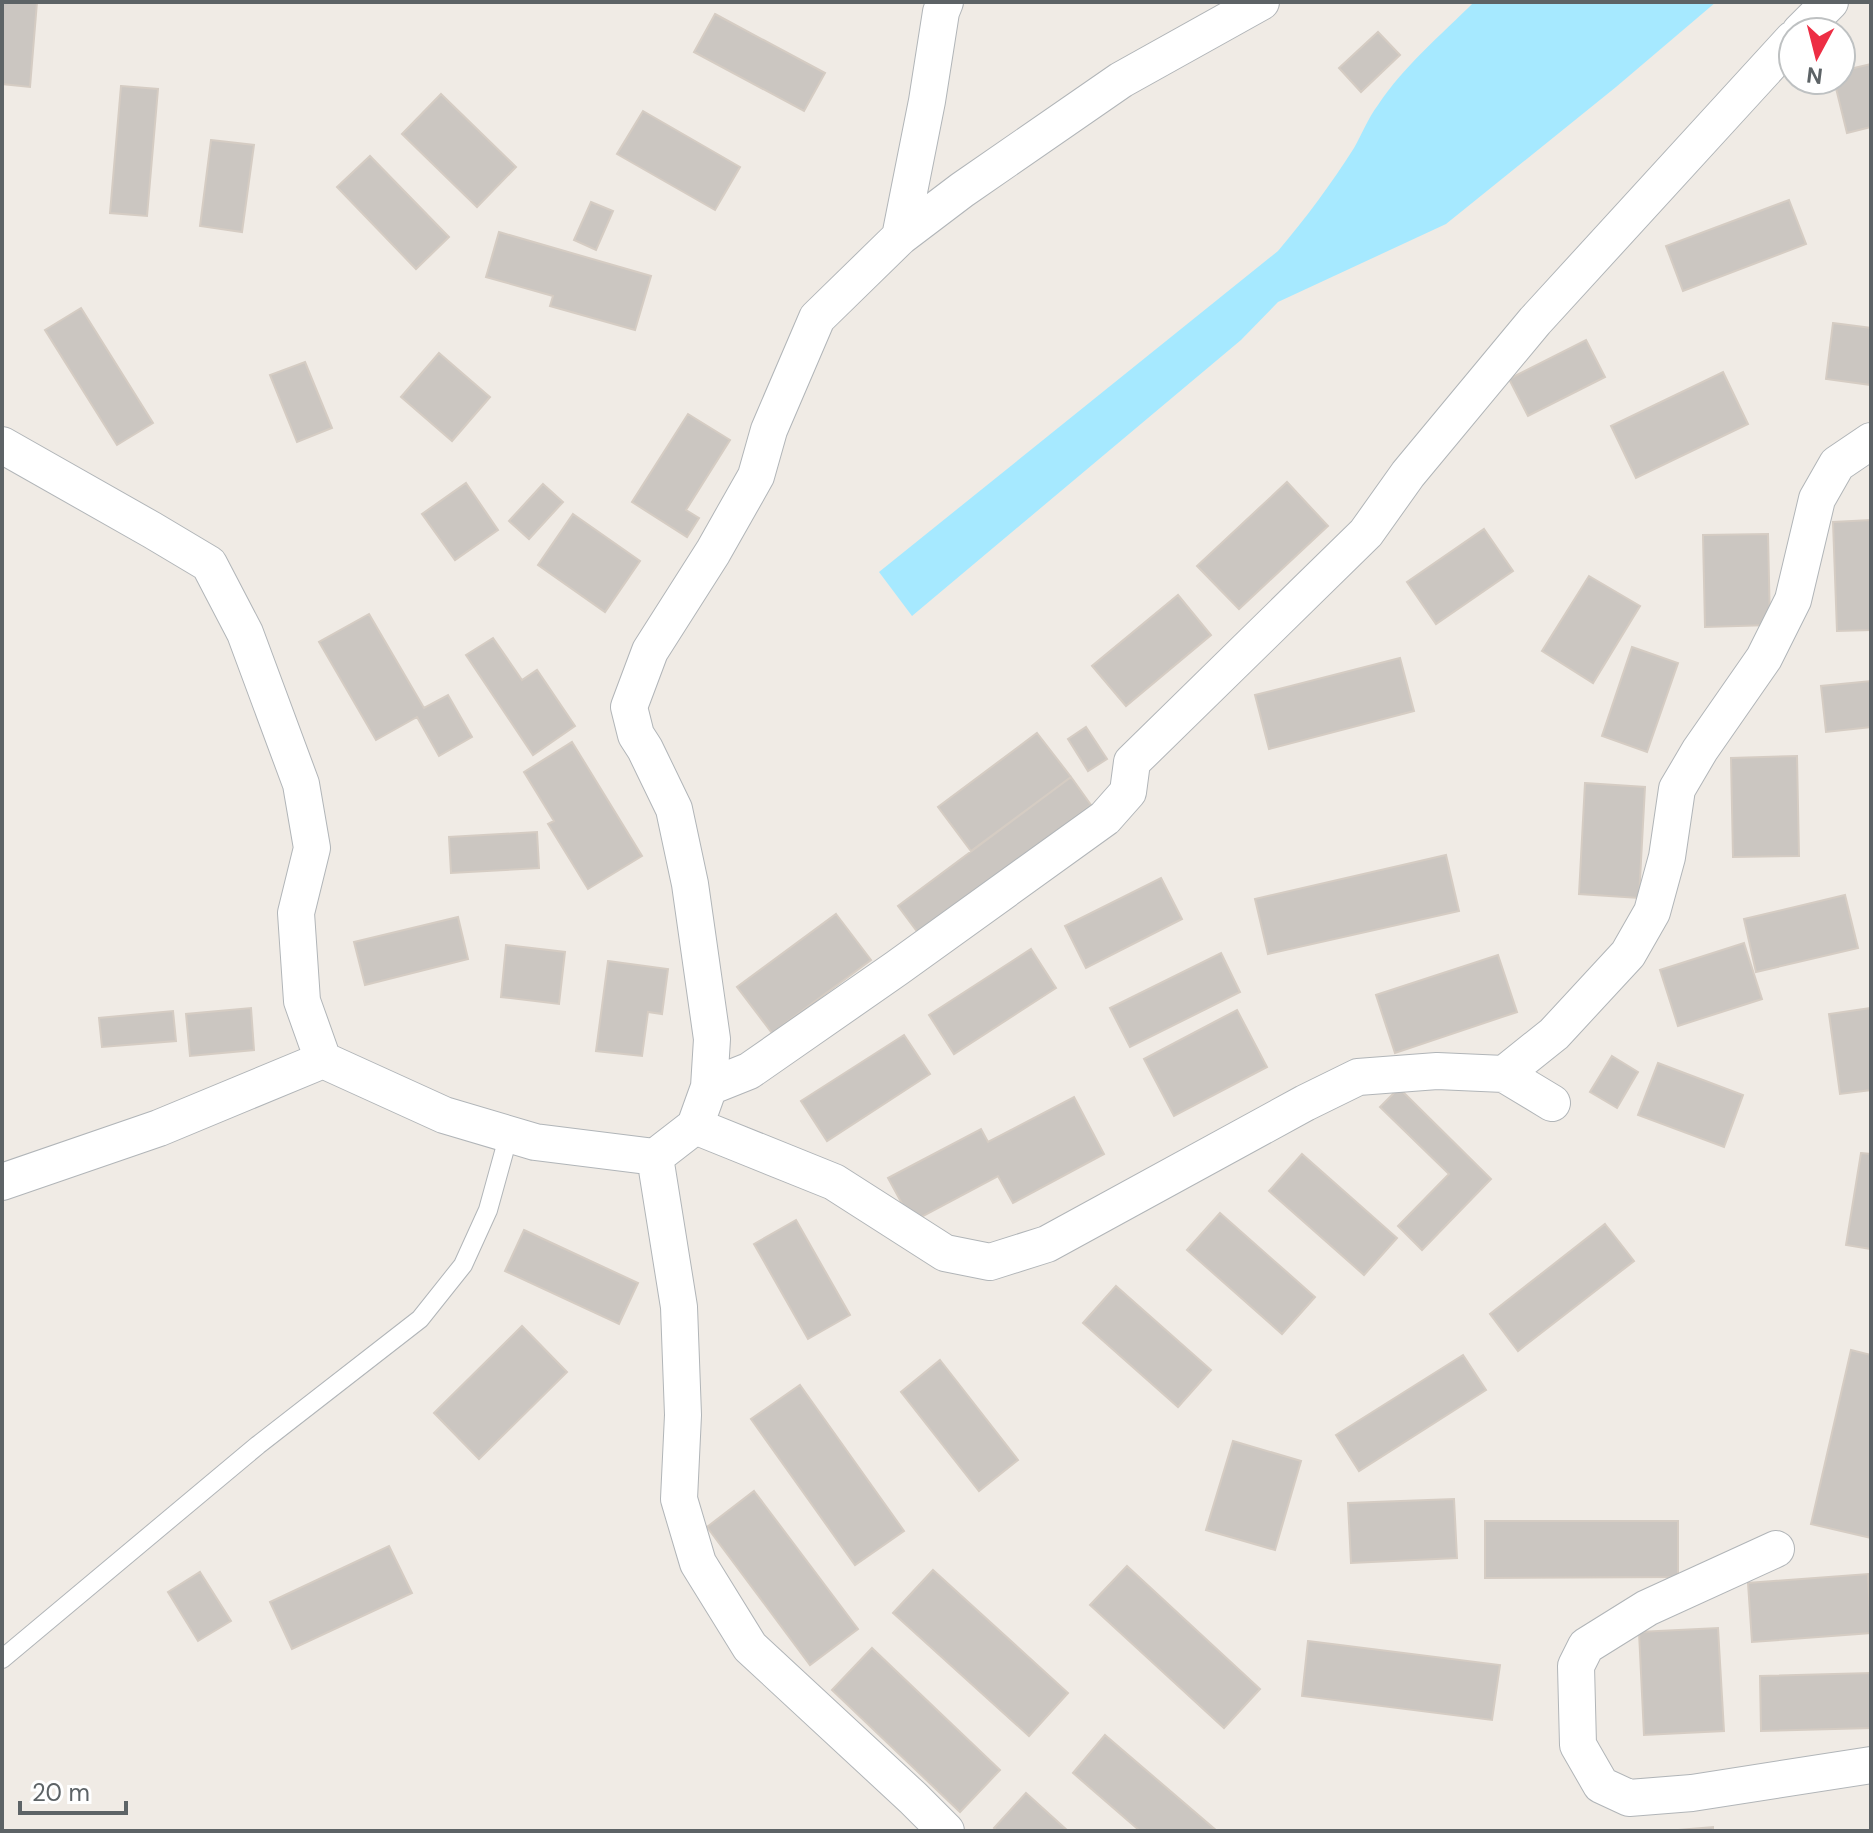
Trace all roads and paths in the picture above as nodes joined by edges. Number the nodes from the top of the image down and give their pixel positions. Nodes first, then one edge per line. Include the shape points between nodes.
1 (945, 2) edge
2 (1261, 2) edge
3 (1777, 56) edge
4 (900, 237) junction
5 (1871, 441) edge
6 (2, 445) edge
7 (323, 1060) junction
8 (1504, 1074) junction
9 (709, 1087) junction
10 (1552, 1103) dead end
11 (695, 1126) junction
12 (509, 1134) junction
13 (655, 1157) junction
14 (2, 1182) edge
15 (1776, 1549) dead end
16 (2, 1659) edge
17 (1871, 1765) edge
18 (946, 1831) edge

1 - 4 street
2 - 4 street via 1121,80
3 - 9 street via 1535,321 1366,533 1132,762 1128,792 1105,818 749,1071
4 - 9 street via 817,318 769,430 756,476 650,651 629,707 636,735 674,809 690,884 712,1039
5 - 8 street via 1837,464 1817,499 1793,600 1764,658 1677,789 1652,912 1628,954 1554,1034
6 - 7 street via 209,564 245,633 301,784 312,848 296,913 302,1001
7 - 12 street via 444,1115
7 - 14 street via 159,1128
8 - 10 street
8 - 11 street via 1437,1071 1358,1077 1047,1244 990,1262 945,1253 834,1182
9 - 11 street
11 - 13 street
12 - 13 street
12 - 16 lane via 488,1210 463,1265 420,1319 258,1445
13 - 18 street via 679,1307 679,1499 698,1563 750,1647
15 - 17 street via 1647,1608 1586,1646 1576,1666 1578,1745 1601,1785 1629,1798

